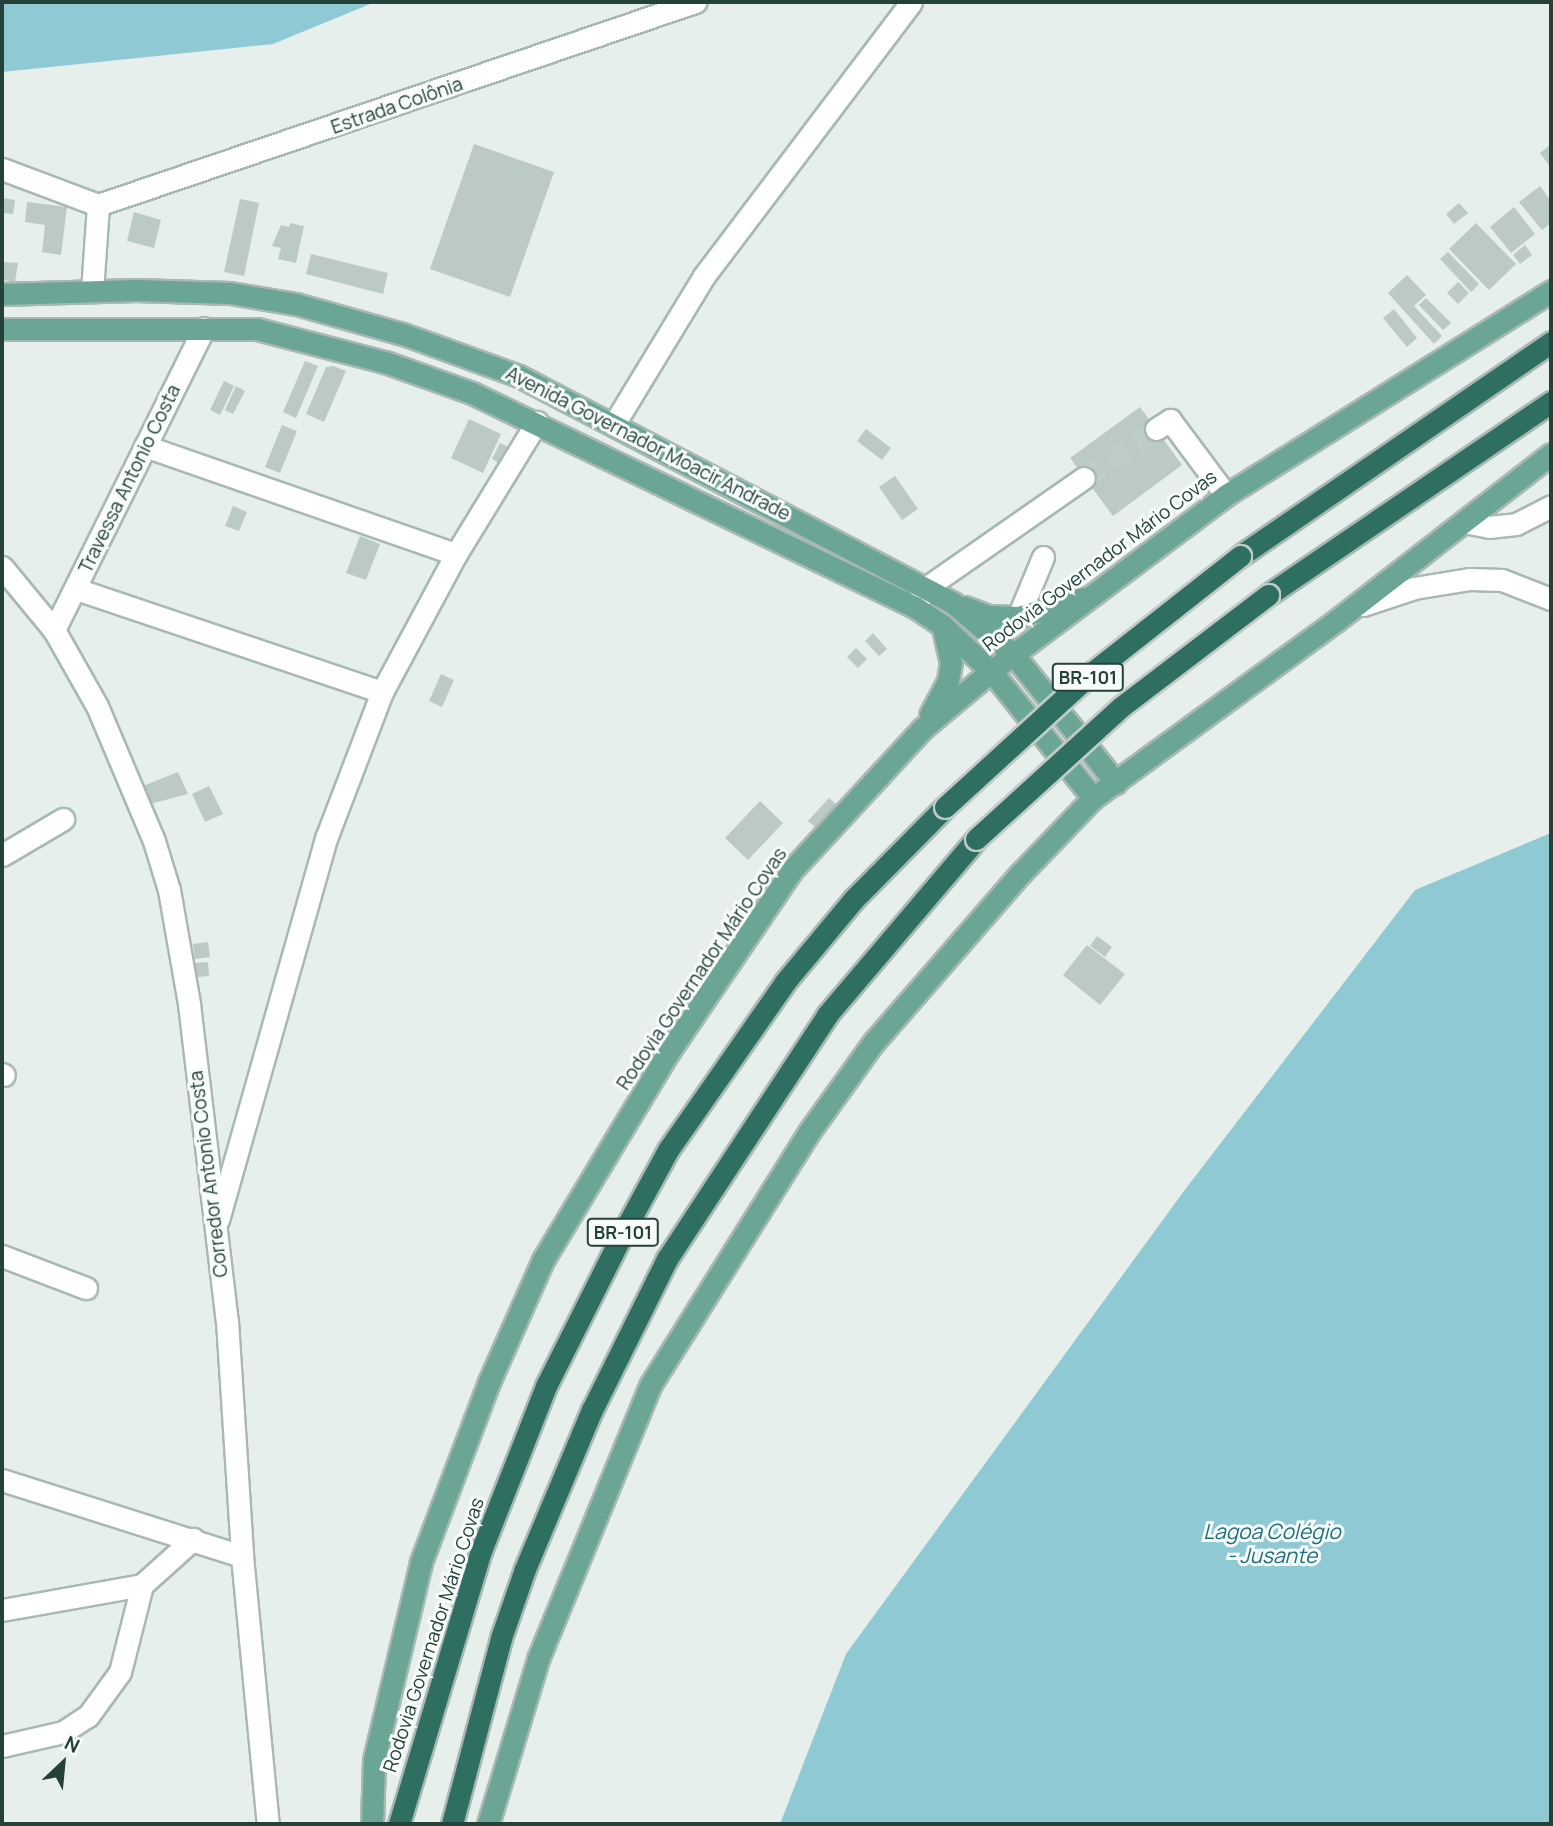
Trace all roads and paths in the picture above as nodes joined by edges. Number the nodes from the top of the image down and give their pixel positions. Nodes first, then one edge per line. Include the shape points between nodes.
1 (695, 2) edge
2 (911, 2) edge
3 (2, 169) edge
4 (2, 183) edge
5 (43, 183) junction
6 (98, 205) junction
7 (92, 291) junction
8 (1551, 291) edge
9 (230, 293) junction
10 (2, 294) edge
11 (229, 327) junction
12 (204, 328) junction
13 (2, 330) edge
14 (1551, 342) edge
15 (1551, 402) edge
16 (537, 422) junction
17 (614, 424) junction
18 (1156, 429) dead end
19 (145, 446) junction
20 (1551, 454) edge
21 (1084, 478) tunnel mouth
22 (1226, 495) junction
23 (1551, 506) edge
24 (1464, 522) junction
25 (457, 554) junction
26 (1043, 557) dead end
27 (2, 567) edge
28 (927, 587) junction
29 (76, 589) junction
30 (1091, 596) junction
31 (1551, 599) edge
32 (953, 603) junction
33 (915, 607) junction
34 (1018, 617) junction
35 (1337, 620) junction
36 (942, 625) junction
37 (54, 630) junction
38 (1013, 654) junction
39 (990, 671) junction
40 (382, 692) junction
41 (922, 729) junction
42 (1116, 783) junction
43 (1093, 799) junction
44 (63, 819) dead end
45 (2, 855) edge
46 (216, 1228) junction
47 (2, 1256) edge
48 (86, 1288) dead end
49 (2, 1480) edge
50 (192, 1539) junction
51 (242, 1556) junction
52 (142, 1585) junction
53 (2, 1610) edge
54 (2, 1746) edge
55 (268, 1824) edge
56 (372, 1824) edge
57 (399, 1824) edge
58 (452, 1824) edge
59 (488, 1824) edge

1 - 6 street, Estrada Colônia
2 - 17 street via 704,276
3 - 5 street
4 - 5 street
5 - 6 street
6 - 7 street
7 - 9 main road, Avenida Governador Moacir Andrade
7 - 10 main road, Avenida Governador Moacir Andrade
8 - 22 main road, Rodovia Governador Mário Covas / BR-101
9 - 11 main road
9 - 17 main road, Avenida Governador Moacir Andrade via 296,304 403,334 519,376
11 - 12 main road, Avenida Governador Moacir Andrade
11 - 16 main road, Avenida Governador Moacir Andrade via 257,329 385,362
12 - 13 main road, Avenida Governador Moacir Andrade
12 - 19 street, Travessa Antonio Costa
14 - 57 highway, Rodovia Governador Mário Covas / BR-101, bridge via 1240,556 1094,671 945,807 853,900 785,982 674,1140 546,1386 481,1551
15 - 58 highway, BR-101, bridge via 1268,594 1121,707 976,839 827,1015 667,1259 592,1410 500,1638
16 - 25 street
16 - 33 main road, Avenida Governador Moacir Andrade
17 - 28 main road, Avenida Governador Moacir Andrade
18 - 22 street via 1170,420
19 - 25 street
19 - 29 street, Travessa Antonio Costa
20 - 24 main road
21 - 28 street
22 - 30 main road, Rodovia Governador Mário Covas / BR-101
23 - 24 street via 1516,524 1489,527
24 - 35 main road
25 - 40 street
26 - 34 street
27 - 37 street, Corredor Antonio Costa
28 - 32 main road, Avenida Governador Moacir Andrade
28 - 33 street
29 - 37 street, Travessa Antonio Costa
29 - 40 street
30 - 34 main road
30 - 38 main road, Rodovia Governador Mário Covas / BR-101
31 - 35 street via 1502,580 1470,579 1377,597
32 - 34 main road via 989,616
32 - 38 main road, Avenida Governador Moacir Andrade
33 - 36 main road, Avenida Governador Moacir Andrade
35 - 42 main road
36 - 39 main road, Avenida Governador Moacir Andrade
36 - 41 main road via 951,663 948,681
37 - 46 street, Corredor Antonio Costa via 123,764 169,891 189,1004
38 - 39 main road, Rodovia Governador Mário Covas / BR-101
38 - 42 main road, Avenida Governador Moacir Andrade
39 - 41 main road, Rodovia Governador Mário Covas / BR-101
39 - 43 main road, Avenida Governador Moacir Andrade
40 - 46 street via 327,836
41 - 56 main road, Rodovia Governador Mário Covas / BR-101 via 793,870 668,1054 543,1260 489,1382 421,1562 374,1760
42 - 43 main road
43 - 59 main road via 1021,873 873,1043 808,1132 651,1384 538,1659
44 - 45 street
46 - 51 street, Corredor Antonio Costa via 227,1321
47 - 48 street
49 - 50 street
50 - 51 street
50 - 52 street
51 - 55 street, Corredor Antonio Costa
52 - 53 street
52 - 54 street via 120,1672 88,1716 63,1732

